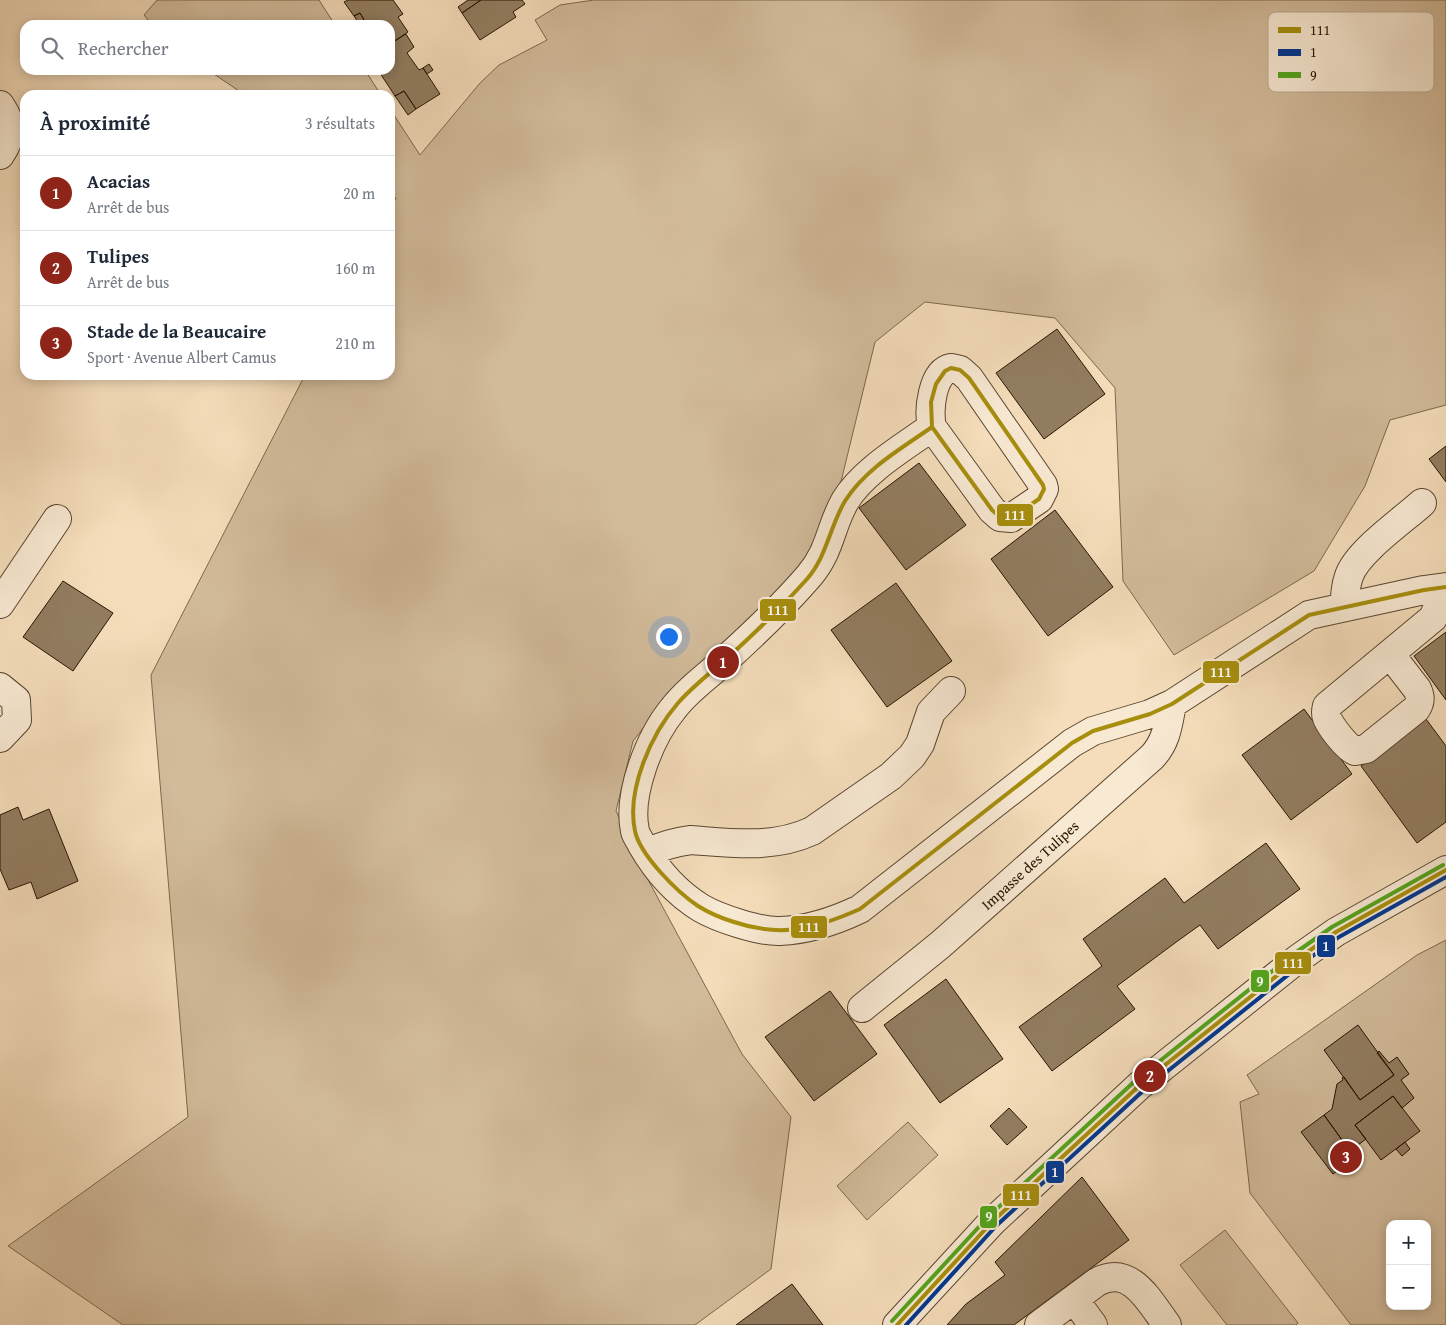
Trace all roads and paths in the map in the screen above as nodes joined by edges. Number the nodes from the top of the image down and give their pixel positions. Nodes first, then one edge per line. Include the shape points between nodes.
1 (0, 105) edge
2 (0, 155) edge
3 (932, 427) junction
4 (1422, 503) dead end
5 (57, 519) dead end
6 (1443, 588) edge
7 (0, 604) edge
8 (1345, 607) junction
9 (1390, 654) dead end
10 (0, 687) edge
11 (952, 691) dead end
12 (1172, 704) junction
13 (0, 738) edge
14 (647, 854) junction
15 (1446, 870) edge
16 (862, 1008) dead end
17 (1074, 1299) junction
18 (897, 1325) edge
19 (1039, 1325) edge
20 (1093, 1325) edge
21 (1167, 1325) edge

1 - 2 street via 9,118 9,142
3 - 3 street via 1000,518 1011,518 1041,496 1044,489 1041,480 969,378 960,370 950,368 941,373 931,402
3 - 14 street via 858,483 844,503 817,566 768,621 672,709 649,748 633,806 635,832
4 - 8 street via 1357,561 1346,584
5 - 7 street
6 - 8 street
6 - 9 street via 1433,618
8 - 12 street via 1309,615
10 - 13 street via 16,700 16,720
11 - 14 street via 931,712 920,744 902,766 812,832 765,844 682,841
12 - 14 street via 1093,731 1072,743 860,909 831,922 778,931 712,915 687,900 665,880
12 - 16 street, Impasse des Tulipes via 1166,735 1152,757 940,945
15 - 18 street via 1336,932 1157,1071 992,1222
17 - 19 street
17 - 20 street
17 - 21 street via 1106,1277 1121,1278 1141,1290

